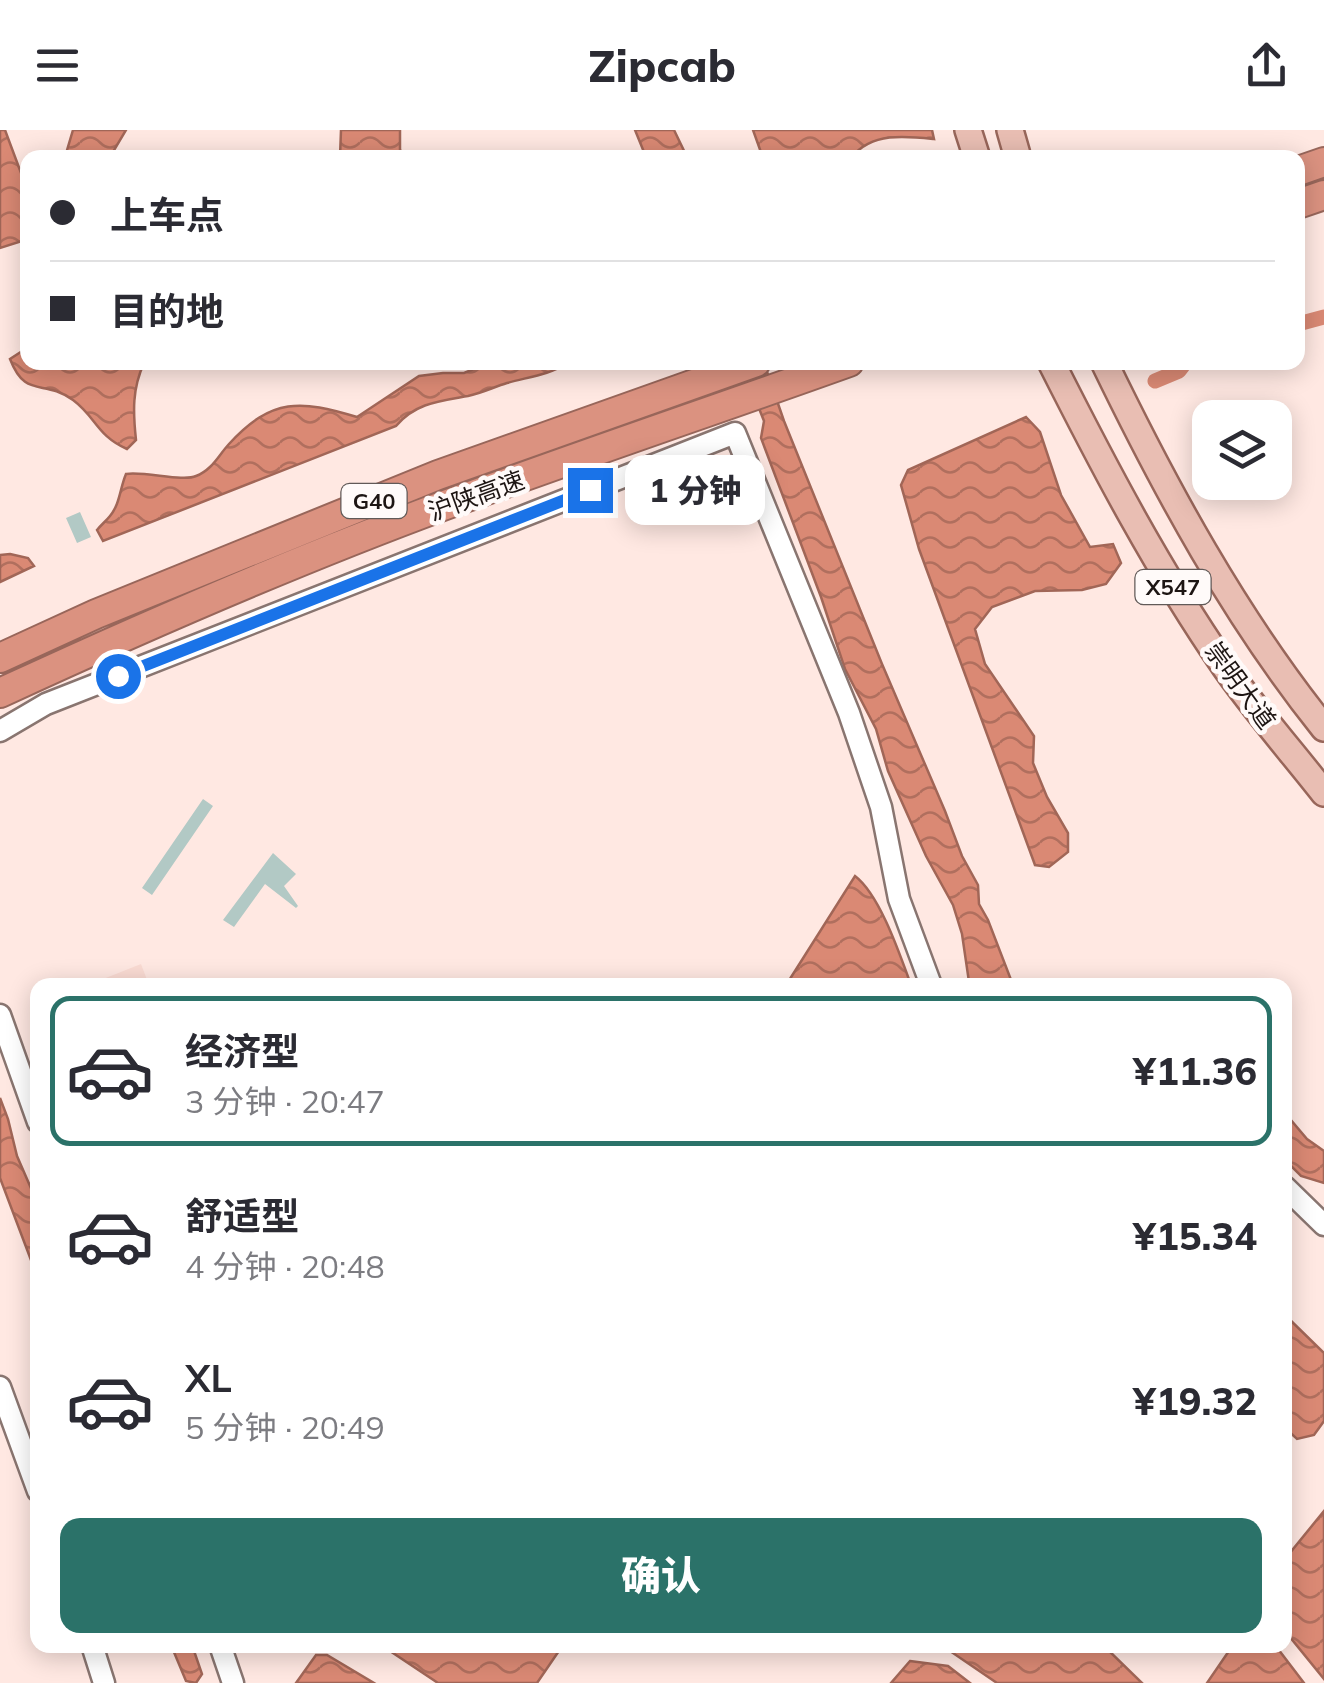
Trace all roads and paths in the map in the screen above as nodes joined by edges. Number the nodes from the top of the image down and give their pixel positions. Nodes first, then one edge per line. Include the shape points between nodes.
1 (733, 370) edge
2 (826, 370) edge
3 (1055, 370) edge
4 (1108, 370) edge
5 (0, 658) edge
6 (0, 693) edge
7 (1324, 728) edge
8 (0, 731) edge
9 (1324, 793) edge
10 (927, 978) edge
11 (0, 1015) edge
12 (30, 1099) edge
13 (1292, 1194) edge
14 (1324, 1226) edge
15 (0, 1387) edge
16 (30, 1469) edge
17 (95, 1653) edge
18 (223, 1653) edge
19 (104, 1683) edge
20 (234, 1683) edge

1 - 5 highway, 沪陕高速 / G40 via 438,475
2 - 6 highway, 沪陕高速 / G40 via 446,505
3 - 9 main road, 崇明大道 / X547 via 1164,574 1226,669
4 - 7 main road, 崇明大道 / X547 via 1201,546
8 - 10 street via 46,704 735,433 849,713
11 - 12 street
13 - 14 street
15 - 16 street
17 - 19 street
18 - 20 street

